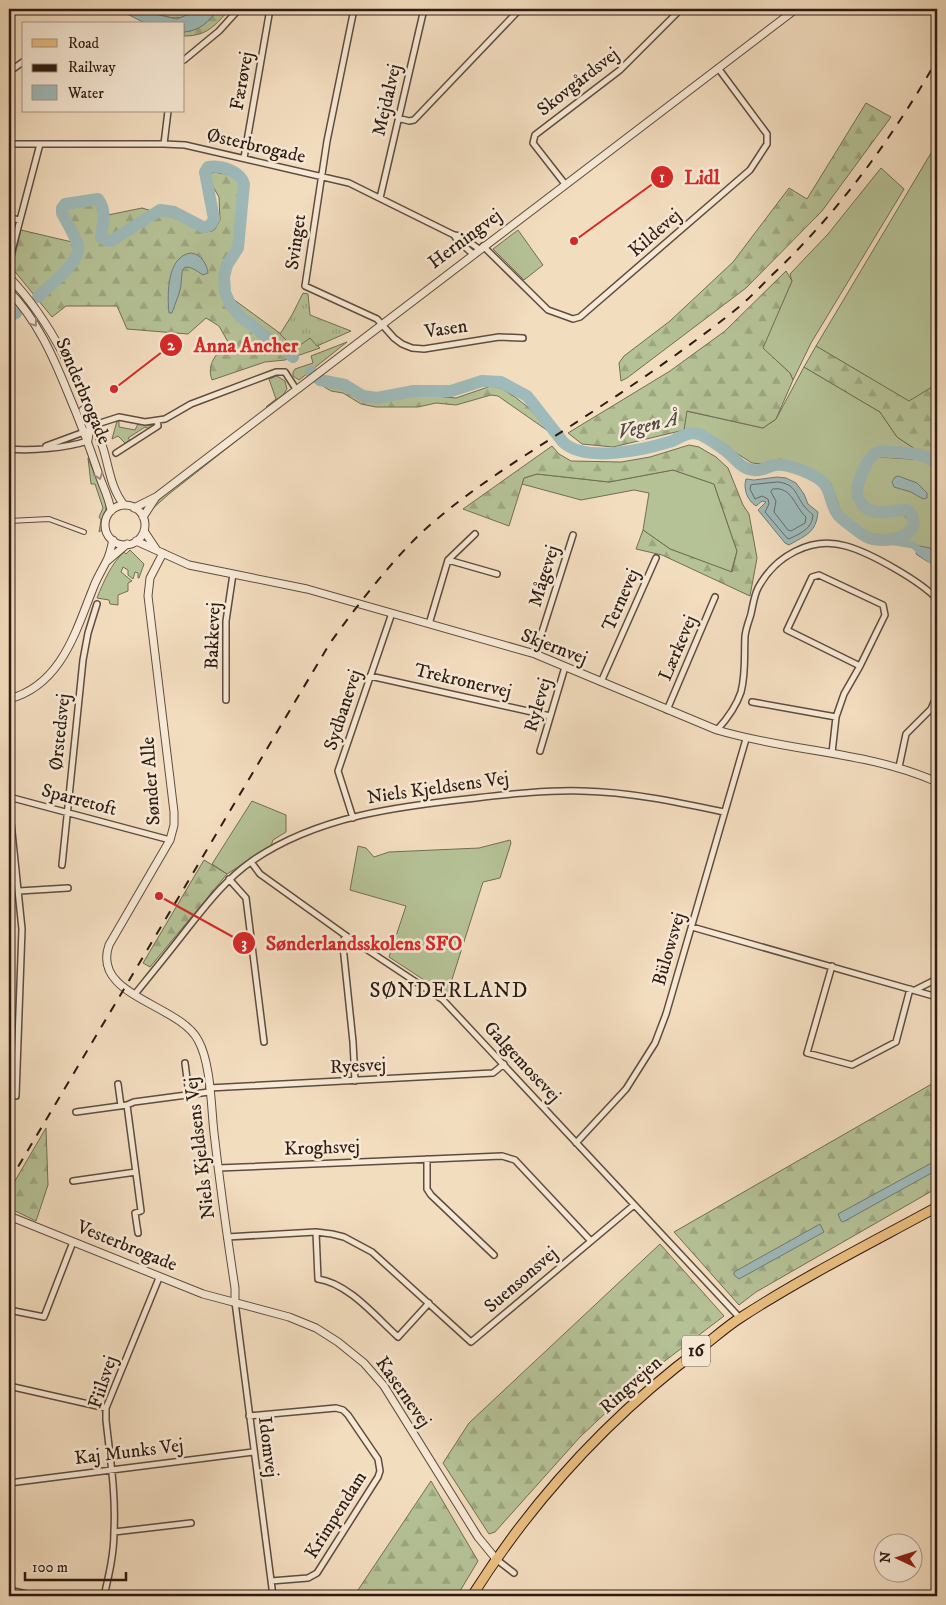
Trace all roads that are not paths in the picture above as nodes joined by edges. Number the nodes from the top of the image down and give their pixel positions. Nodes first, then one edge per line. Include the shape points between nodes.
1 (238, 9) edge
2 (270, 9) edge
3 (354, 9) edge
4 (424, 9) edge
5 (520, 9) edge
6 (681, 9) edge
7 (796, 9) edge
8 (185, 59) edge
9 (22, 62) edge
10 (718, 68) junction
11 (9, 72) edge
12 (168, 112) edge
13 (398, 118) junction
14 (9, 144) edge
15 (40, 144) junction
16 (164, 144) junction
17 (244, 158) junction
18 (321, 176) junction
19 (565, 184) junction
20 (380, 198) junction
21 (9, 218) edge
22 (20, 220) junction
23 (478, 250) junction
24 (10, 258) dead end
25 (9, 277) edge
26 (9, 291) edge
27 (381, 324) junction
28 (524, 338) dead end
29 (70, 369) junction
30 (296, 389) junction
31 (157, 421) junction
32 (94, 424) junction
33 (87, 432) junction
34 (88, 441) junction
35 (43, 448) junction
36 (9, 449) edge
37 (116, 454) dead end
38 (112, 483) junction
39 (156, 497) junction
40 (124, 505) junction
41 (136, 508) junction
42 (111, 511) junction
43 (144, 519) junction
44 (9, 521) edge
45 (84, 532) dead end
46 (144, 533) junction
47 (475, 534) dead end
48 (573, 535) dead end
49 (112, 540) junction
50 (136, 542) junction
51 (125, 545) junction
52 (160, 552) junction
53 (656, 558) dead end
54 (108, 560) junction
55 (448, 560) junction
56 (232, 574) junction
57 (496, 574) dead end
58 (716, 597) dead end
59 (937, 599) edge
60 (97, 604) dead end
61 (392, 613) junction
62 (428, 624) junction
63 (535, 654) junction
64 (860, 666) junction
65 (565, 667) junction
66 (370, 676) junction
67 (601, 682) junction
68 (937, 695) edge
69 (9, 698) edge
70 (226, 700) dead end
71 (752, 702) dead end
72 (667, 710) junction
73 (550, 716) junction
74 (836, 717) junction
75 (717, 730) junction
76 (746, 739) junction
77 (540, 751) dead end
78 (832, 752) junction
79 (899, 767) junction
80 (937, 782) edge
81 (9, 797) edge
82 (9, 804) edge
83 (66, 812) junction
84 (724, 812) junction
85 (353, 818) junction
86 (170, 840) junction
87 (12, 855) edge
88 (251, 862) junction
89 (62, 865) dead end
90 (229, 880) junction
91 (68, 888) dead end
92 (19, 891) junction
93 (692, 927) junction
94 (345, 935) junction
95 (832, 966) junction
96 (937, 979) edge
97 (124, 988) joint
98 (912, 989) junction
99 (135, 994) junction
100 (937, 997) edge
101 (264, 1042) dead end
102 (185, 1063) dead end
103 (504, 1064) junction
104 (355, 1081) junction
105 (118, 1084) dead end
106 (209, 1090) junction
107 (189, 1095) junction
108 (16, 1096) dead end
109 (124, 1106) junction
110 (76, 1112) dead end
111 (576, 1143) junction
112 (427, 1159) junction
113 (218, 1168) junction
114 (136, 1172) junction
115 (73, 1181) dead end
116 (634, 1205) junction
117 (937, 1207) edge
118 (9, 1216) edge
119 (316, 1232) junction
120 (138, 1233) dead end
121 (227, 1237) junction
122 (590, 1240) junction
123 (73, 1242) junction
124 (494, 1255) dead end
125 (159, 1278) junction
126 (235, 1302) junction
127 (429, 1304) junction
128 (9, 1310) edge
129 (740, 1318) junction
130 (9, 1386) edge
131 (106, 1408) junction
132 (249, 1416) junction
133 (253, 1452) junction
134 (111, 1470) junction
135 (9, 1482) edge
136 (191, 1523) dead end
137 (114, 1532) junction
138 (496, 1559) junction
139 (514, 1573) dead end
140 (271, 1581) junction
141 (9, 1590) edge
142 (35, 1596) edge
143 (104, 1596) edge
144 (273, 1596) edge
145 (472, 1596) edge

1 - 8 street via 219,31
2 - 17 street, Færøvej
3 - 18 street
4 - 13 street, Mejdalvej
5 - 13 street via 414,120
6 - 19 street, Skovgårdsvej via 620,70 535,135 533,143
7 - 10 street, Herningvej
9 - 11 street
10 - 19 street, Herningvej
10 - 23 street, Kildevej via 767,134 767,144 750,170 580,317 573,319 548,310
12 - 16 street
13 - 20 street, Mejdalvej
14 - 15 street, Østerbrogade
15 - 16 street, Østerbrogade
15 - 22 street
16 - 17 street, Østerbrogade via 185,145
17 - 18 street, Østerbrogade
18 - 20 street, Østerbrogade via 349,183
18 - 27 street, Svinget via 305,286 370,315
19 - 23 street, Herningvej
20 - 23 street, Østerbrogade via 454,234 457,240
21 - 22 street
22 - 24 street
23 - 27 street, Herningvej
25 - 29 street, Sønderbrogade via 48,326
26 -> 33 street, Sønderbrogade via 46,342
27 - 28 street, Vasen via 402,344 424,349 498,337
27 - 30 street, Herningvej
29 - 32 street, Sønderbrogade
29 - 33 street via 90,427
30 - 31 street via 285,372 276,372 191,404
30 - 39 street, Herningvej
31 - 32 street via 119,418
31 - 37 street via 158,426
32 - 38 street, Sønderbrogade
33 - 34 street
33 - 35 street
33 - 38 street via 97,444
34 - 35 street
34 -> 42 street, Sønderbrogade
35 - 36 street
38 - 40 street, Sønderbrogade
39 - 41 street, Herningvej
39 - 43 street, Herningvej
40 - 41 street
40 - 42 street
41 - 43 street
42 - 49 street via 106,528
43 - 46 street
44 - 45 street via 49,519
46 - 50 street
46 - 52 street
47 - 55 street
48 - 63 street, Mågevej
49 - 51 street
49 - 54 street
50 - 51 street
50 - 52 street, Skjernvej
51 - 54 street
52 - 56 street, Skjernvej via 189,565
52 - 86 street, Sønder Alle via 148,591 174,812
53 - 67 street, Ternevej
54 - 69 street via 64,657 43,680
55 - 57 street
55 - 62 street
56 - 61 street, Skjernvej via 307,589
56 - 70 street, Bakkevej via 226,621
58 - 72 street, Lærkevej
59 - 75 street via 883,562 854,548 819,543 799,548 769,571 757,589 745,634 746,665 741,693 732,712
60 - 83 street, Ørstedsvej via 83,660
61 - 62 street, Skjernvej
61 - 66 street, Sydbanevej
62 - 63 street, Skjernvej
63 - 65 street, Skjernvej
64 - 64 street via 787,630 812,576 819,575 883,605 885,615
64 - 74 street via 844,694
65 - 67 street, Skjernvej
65 - 73 street, Rylevej
66 - 73 street, Trekronervej
66 - 85 street, Sydbanevej via 338,771
67 - 72 street, Skjernvej
68 - 79 street via 931,709 906,734
71 - 74 street
72 - 75 street, Skjernvej
73 - 77 street, Rylevej
74 - 78 street
75 - 76 street, Skjernvej
76 - 78 street, Skjernvej
76 - 84 street, Bülowsvej
78 - 79 street, Skjernvej
79 - 80 street, Skjernvej
81 - 83 street, Sparretoft
82 - 87 street
83 - 86 street, Sparretoft
83 - 89 street, Ørstedsvej
84 - 85 street, Niels Kjeldsens Vej via 654,798 582,791 520,793 416,804
84 - 93 street, Bülowsvej
85 - 88 street, Niels Kjeldsens Vej via 298,836
86 - 97 street, Sønder Alle via 109,945 106,960 110,975
87 - 92 street
88 - 90 street, Niels Kjeldsens Vej
88 - 94 street, Galgemosevej via 260,874
90 - 99 street, Niels Kjeldsens Vej
90 - 101 street via 246,898
91 - 92 street
92 - 108 street via 22,952
93 - 95 street
93 - 111 street, Bülowsvej via 655,1043 626,1089
94 - 103 street, Galgemosevej via 443,1000
94 - 104 street via 343,946
95 - 98 street
95 - 98 street via 807,1053 852,1065 896,1042
96 - 98 street
97 - 99 street, Niels Kjeldsens Vej
98 - 100 street
99 - 106 street, Niels Kjeldsens Vej via 192,1031 202,1050
102 - 107 street
103 - 104 street, Ryesvej via 493,1074
103 - 111 street, Galgemosevej
104 - 106 street, Ryesvej
105 - 109 street
106 - 107 street, Ryesvej
106 - 113 street, Niels Kjeldsens Vej
107 - 109 street, Ryesvej
109 - 110 street, Ryesvej
109 - 114 street
111 - 116 street, Galgemosevej
112 - 113 street, Kroghsvej
112 - 122 street, Kroghsvej via 502,1156 516,1160
112 - 124 street via 427,1189 431,1195
113 - 121 street, Niels Kjeldsens Vej
114 - 115 street
114 - 120 street via 140,1211 135,1213
116 - 122 street, Suensonsvej
116 - 129 street, Galgemosevej
117 - 129 main road, Ringvejen / 16
118 - 123 street, Vesterbrogade
119 - 121 street, Suensonsvej
119 - 127 street, Suensonsvej via 358,1243
119 - 127 street via 318,1278 329,1280 348,1291 398,1337
121 - 126 street, Niels Kjeldsens Vej
122 - 127 street, Suensonsvej via 472,1342
123 - 125 street, Vesterbrogade
123 - 128 street via 44,1318
125 - 126 street, Vesterbrogade
125 - 131 street, Fiilsvej
126 - 132 street, Idomvej
126 - 138 street, Kasernevej via 316,1328 364,1363 384,1386 478,1537
129 - 138 main road, Ringvejen / 16 via 645,1393 591,1445
130 - 131 street
131 - 134 street, Fiilsvej
132 - 133 street, Idomvej
132 - 140 street, Krimpendam via 343,1410 378,1459 378,1477 317,1573 308,1578
133 - 134 street, Kaj Munks Vej
133 - 140 street, Idomvej
134 - 135 street, Kaj Munks Vej
134 - 137 street, Fiilsvej
136 - 137 street
137 - 143 street, Fiilsvej
138 - 139 street
138 - 145 main road, Ringvejen / 16
140 - 144 street, Idomvej
141 - 142 street

